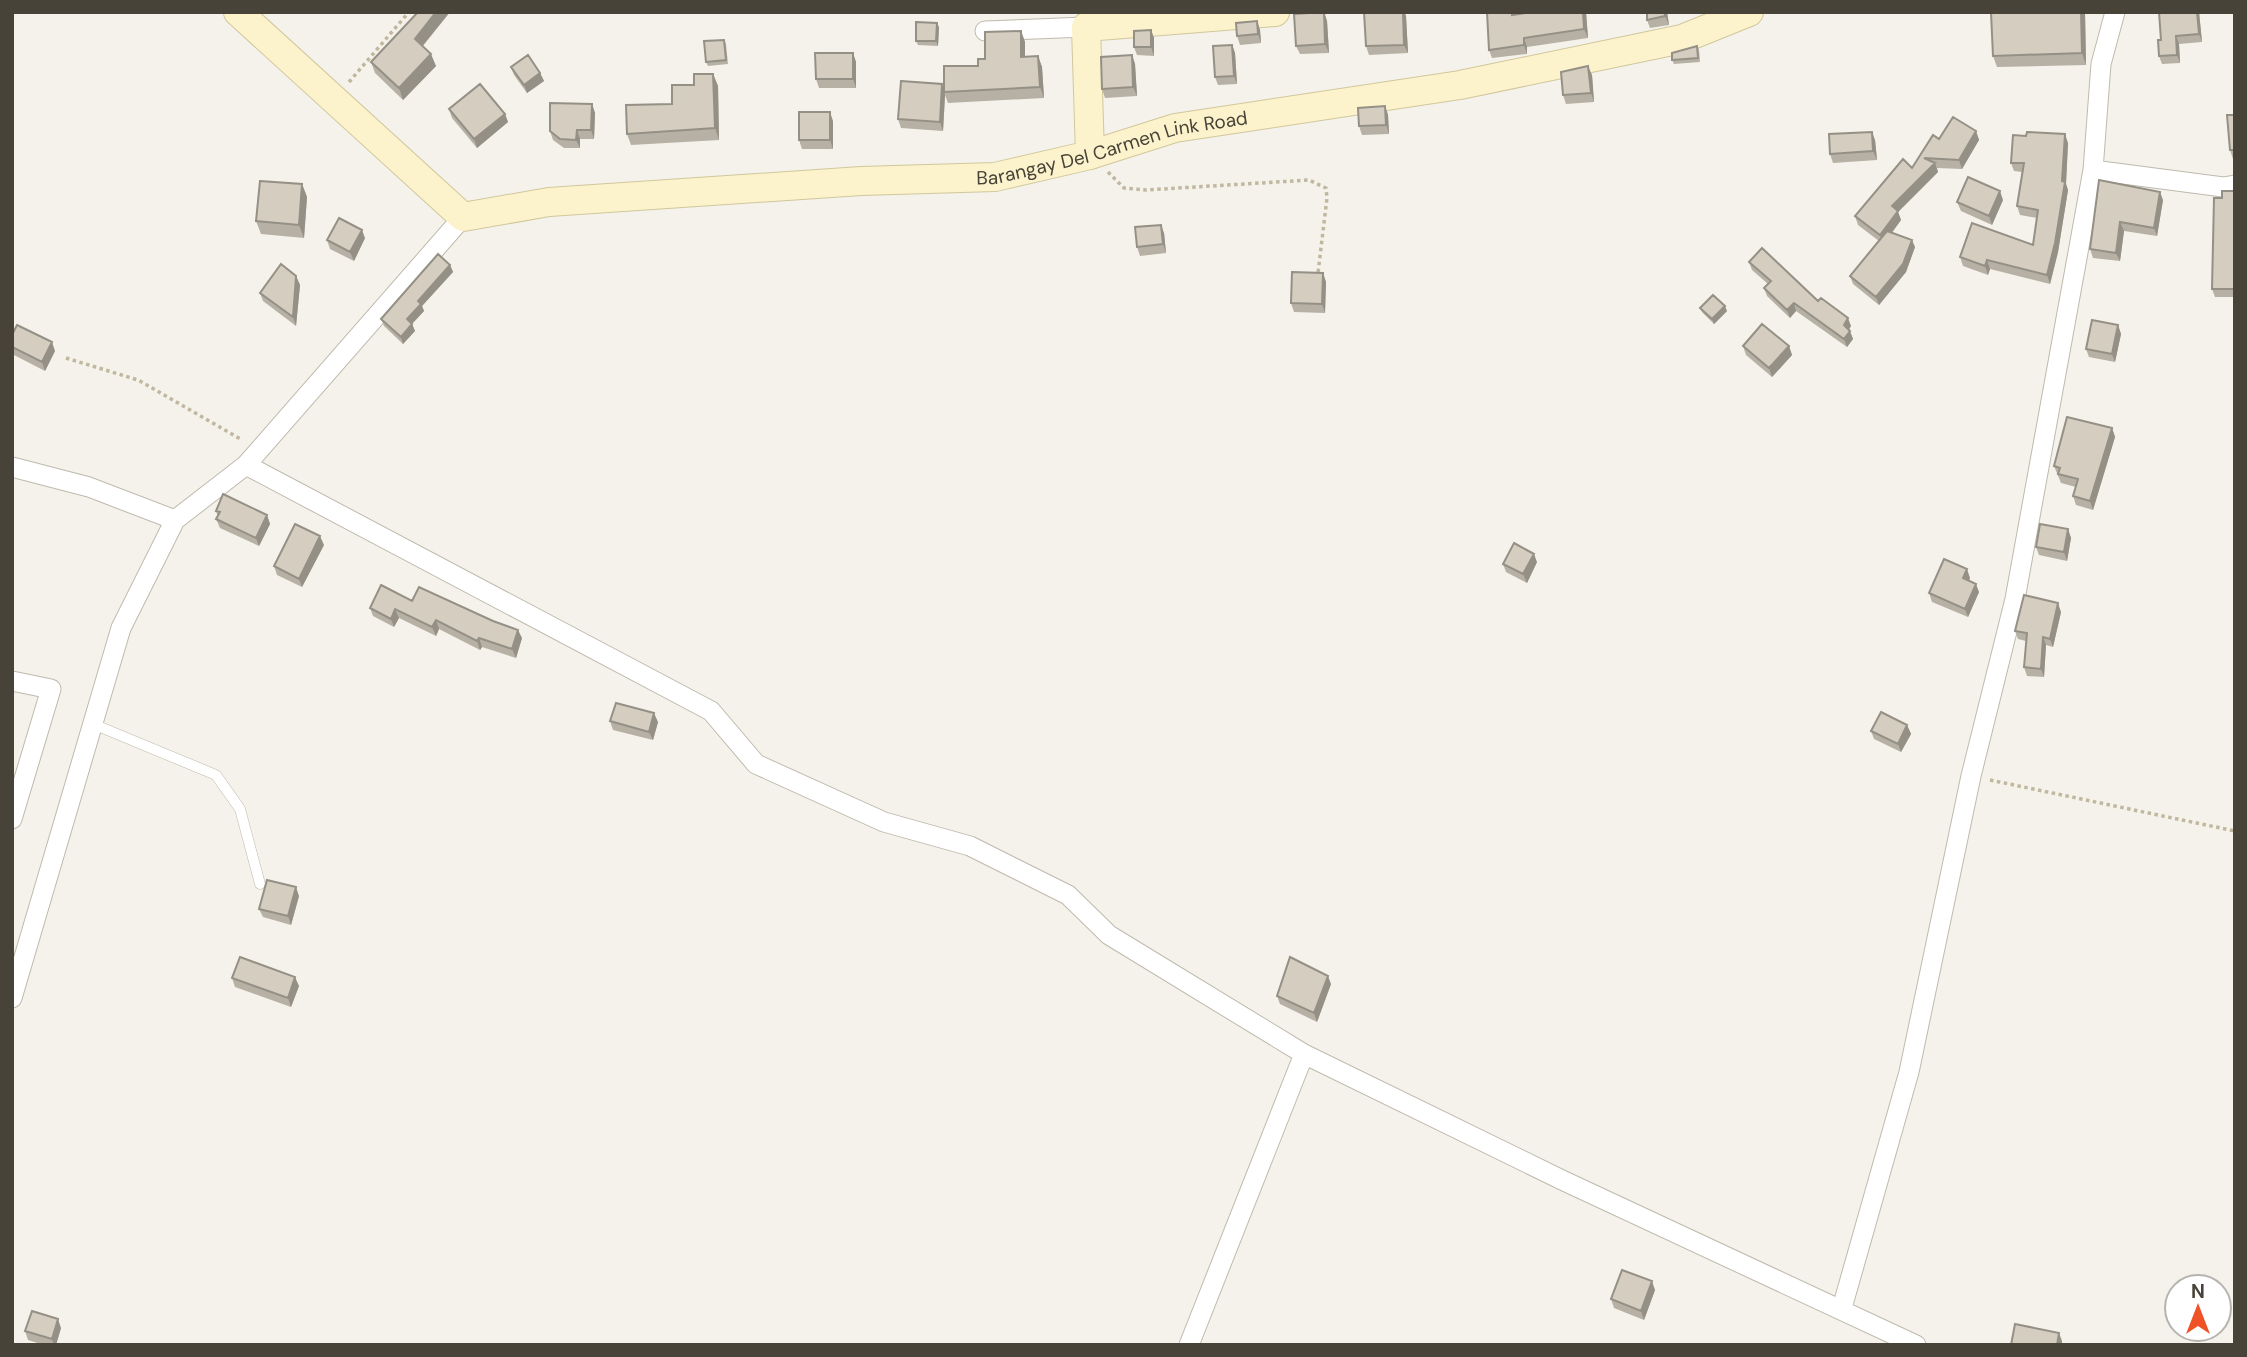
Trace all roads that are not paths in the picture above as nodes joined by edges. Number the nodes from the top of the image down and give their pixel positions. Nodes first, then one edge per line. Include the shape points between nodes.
1 (238, 12) edge
2 (1275, 12) edge
3 (1749, 12) edge
4 (2115, 12) edge
5 (1086, 26) junction
6 (985, 31) edge
7 (1090, 155) junction
8 (2093, 170) junction
9 (2235, 185) edge
10 (463, 217) junction
11 (246, 466) junction
12 (12, 467) edge
13 (176, 520) junction
14 (12, 681) edge
15 (93, 724) junction
16 (12, 819) edge
17 (260, 884) dead end
18 (12, 998) edge
19 (1304, 1054) junction
20 (1842, 1308) junction
21 (1189, 1345) edge
22 (1916, 1345) edge

1 - 10 street
2 - 5 street
3 - 7 street, Barangay Del Carmen Link Road via 1682,39 1460,85 1175,128
4 - 8 street via 2101,64
5 - 6 street
5 - 7 street
7 - 10 street, Barangay Del Carmen Link Road via 995,177 861,181 549,202
8 - 9 street
8 - 20 street via 2015,599 1971,776 1909,1072
10 - 11 street
11 - 13 street
11 - 19 street via 711,711 756,764 884,822 970,846 1068,895 1110,935
12 - 13 street via 89,487
13 - 15 street via 121,628
14 - 16 street via 51,689
15 - 17 lane via 216,775 240,809
15 - 18 street
19 - 20 street via 1562,1180
19 - 21 street
20 - 22 street

